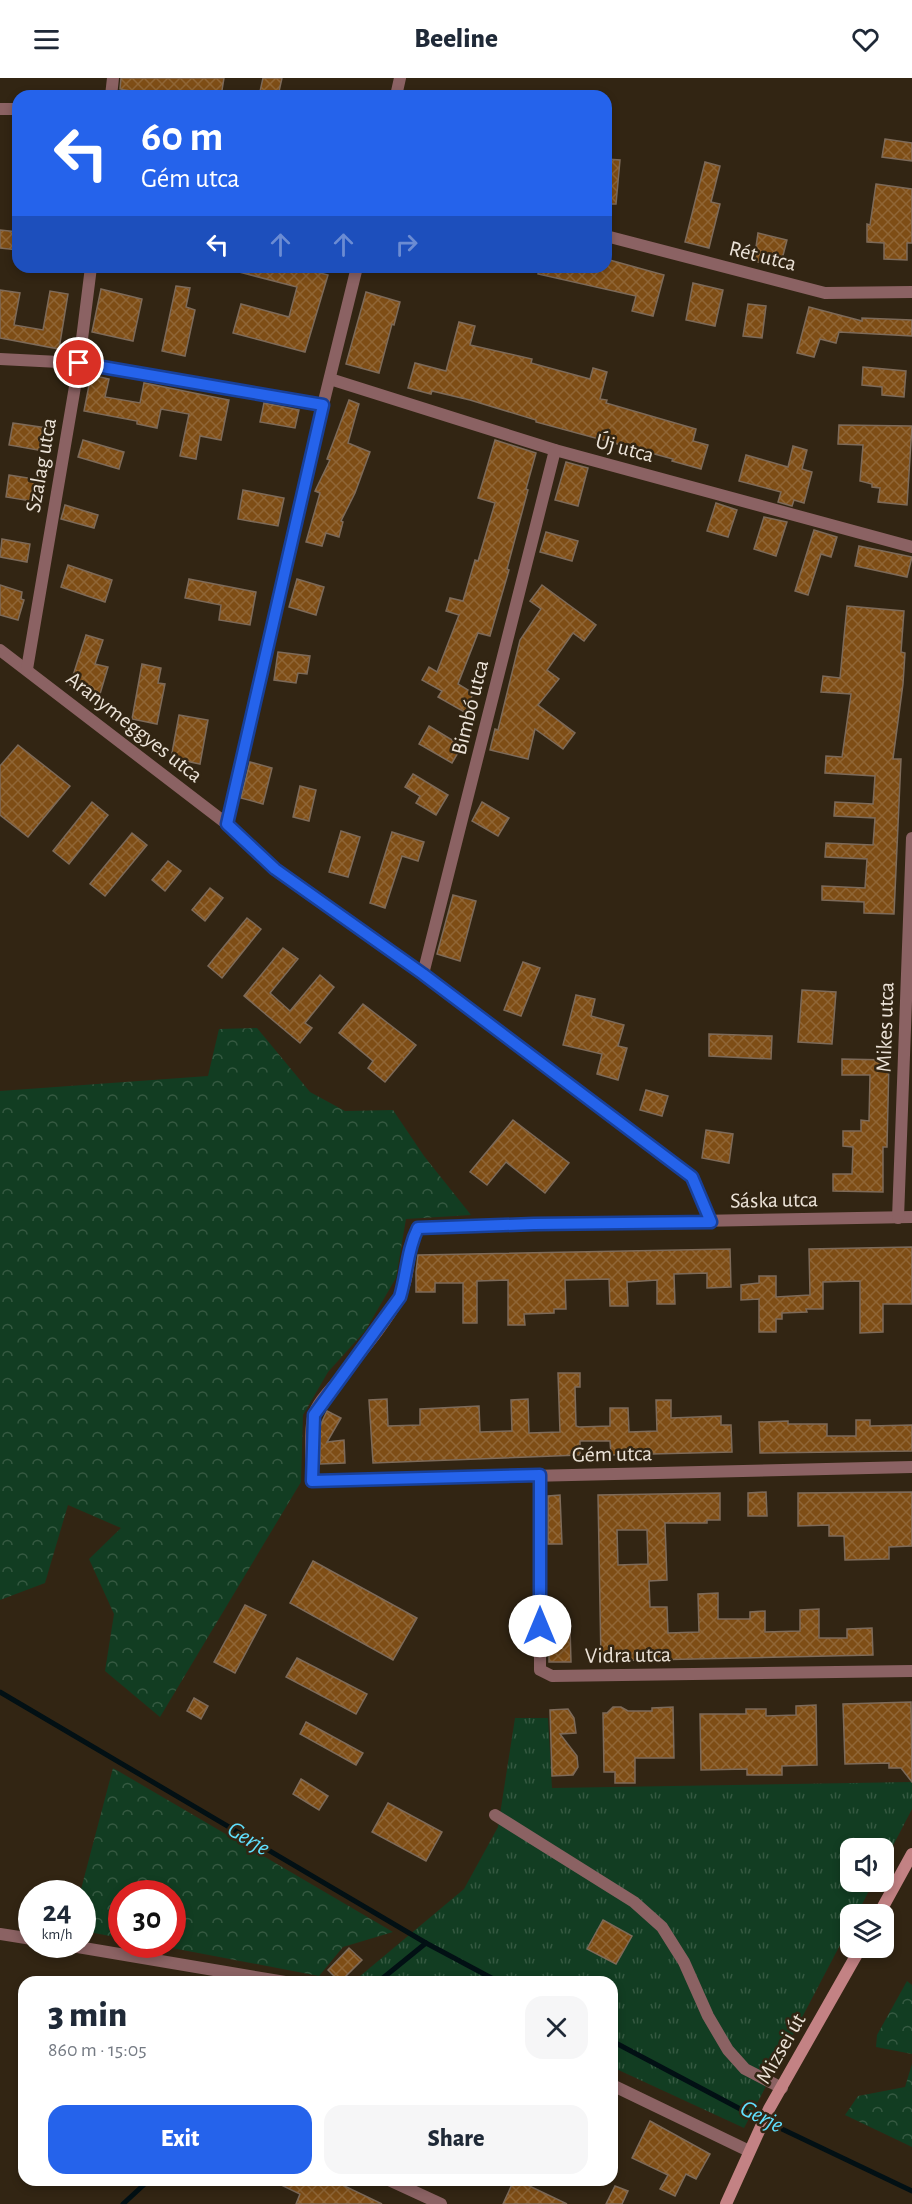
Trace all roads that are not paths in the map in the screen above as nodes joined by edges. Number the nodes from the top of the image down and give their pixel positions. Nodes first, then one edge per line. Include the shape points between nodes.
1 (612, 238) edge
2 (90, 273) edge
3 (356, 273) edge
4 (912, 292) edge
5 (0, 358) edge
6 (79, 363) junction
7 (330, 379) junction
8 (323, 405) junction
9 (555, 450) junction
10 (912, 547) edge
11 (0, 650) edge
12 (27, 669) junction
13 (227, 824) junction
14 (912, 838) edge
15 (423, 974) junction
16 (912, 1217) edge
17 (898, 1218) junction
18 (711, 1222) junction
19 (912, 1467) edge
20 (540, 1475) junction
21 (312, 1481) joint
22 (912, 1671) edge
23 (495, 1815) dead end
24 (912, 1854) edge
25 (884, 1904) edge
26 (0, 1934) edge
27 (18, 1937) edge
28 (96, 1950) edge
29 (855, 1958) edge
30 (249, 1976) edge
31 (618, 2088) edge
32 (782, 2088) junction
33 (749, 2151) junction
34 (402, 2186) edge
35 (441, 2204) edge
36 (726, 2204) edge

1 - 4 street, Rét utca via 825,292
2 - 6 street, Szalag utca
3 - 7 street
5 - 6 street
6 - 8 street
6 - 12 street, Szalag utca
7 - 8 street
7 - 9 street, Új utca
8 - 13 street
9 - 10 street, Új utca
9 - 15 street, Bimbó utca
11 - 12 street, Aranymeggyes utca
12 - 13 street, Aranymeggyes utca
13 - 15 street, Aranymeggyes utca via 275,869
14 - 17 street, Mikes utca
15 - 18 street, Aranymeggyes utca via 692,1177
16 - 17 street, Sáska utca
17 - 18 street, Sáska utca
18 - 21 street, Sáska utca via 418,1228 411,1242 400,1297 314,1415
19 - 20 street, Gém utca
20 - 21 street, Gém utca
20 - 22 street, Vidra utca via 540,1670 552,1676
23 - 32 street via 634,1902 662,1927 728,2050 745,2069
24 - 25 main road
26 - 27 street
28 - 30 street
29 - 32 main road, Mizsei út
31 - 33 street
32 - 33 main road, Mizsei út
33 - 36 main road, Mizsei út
34 - 35 street

